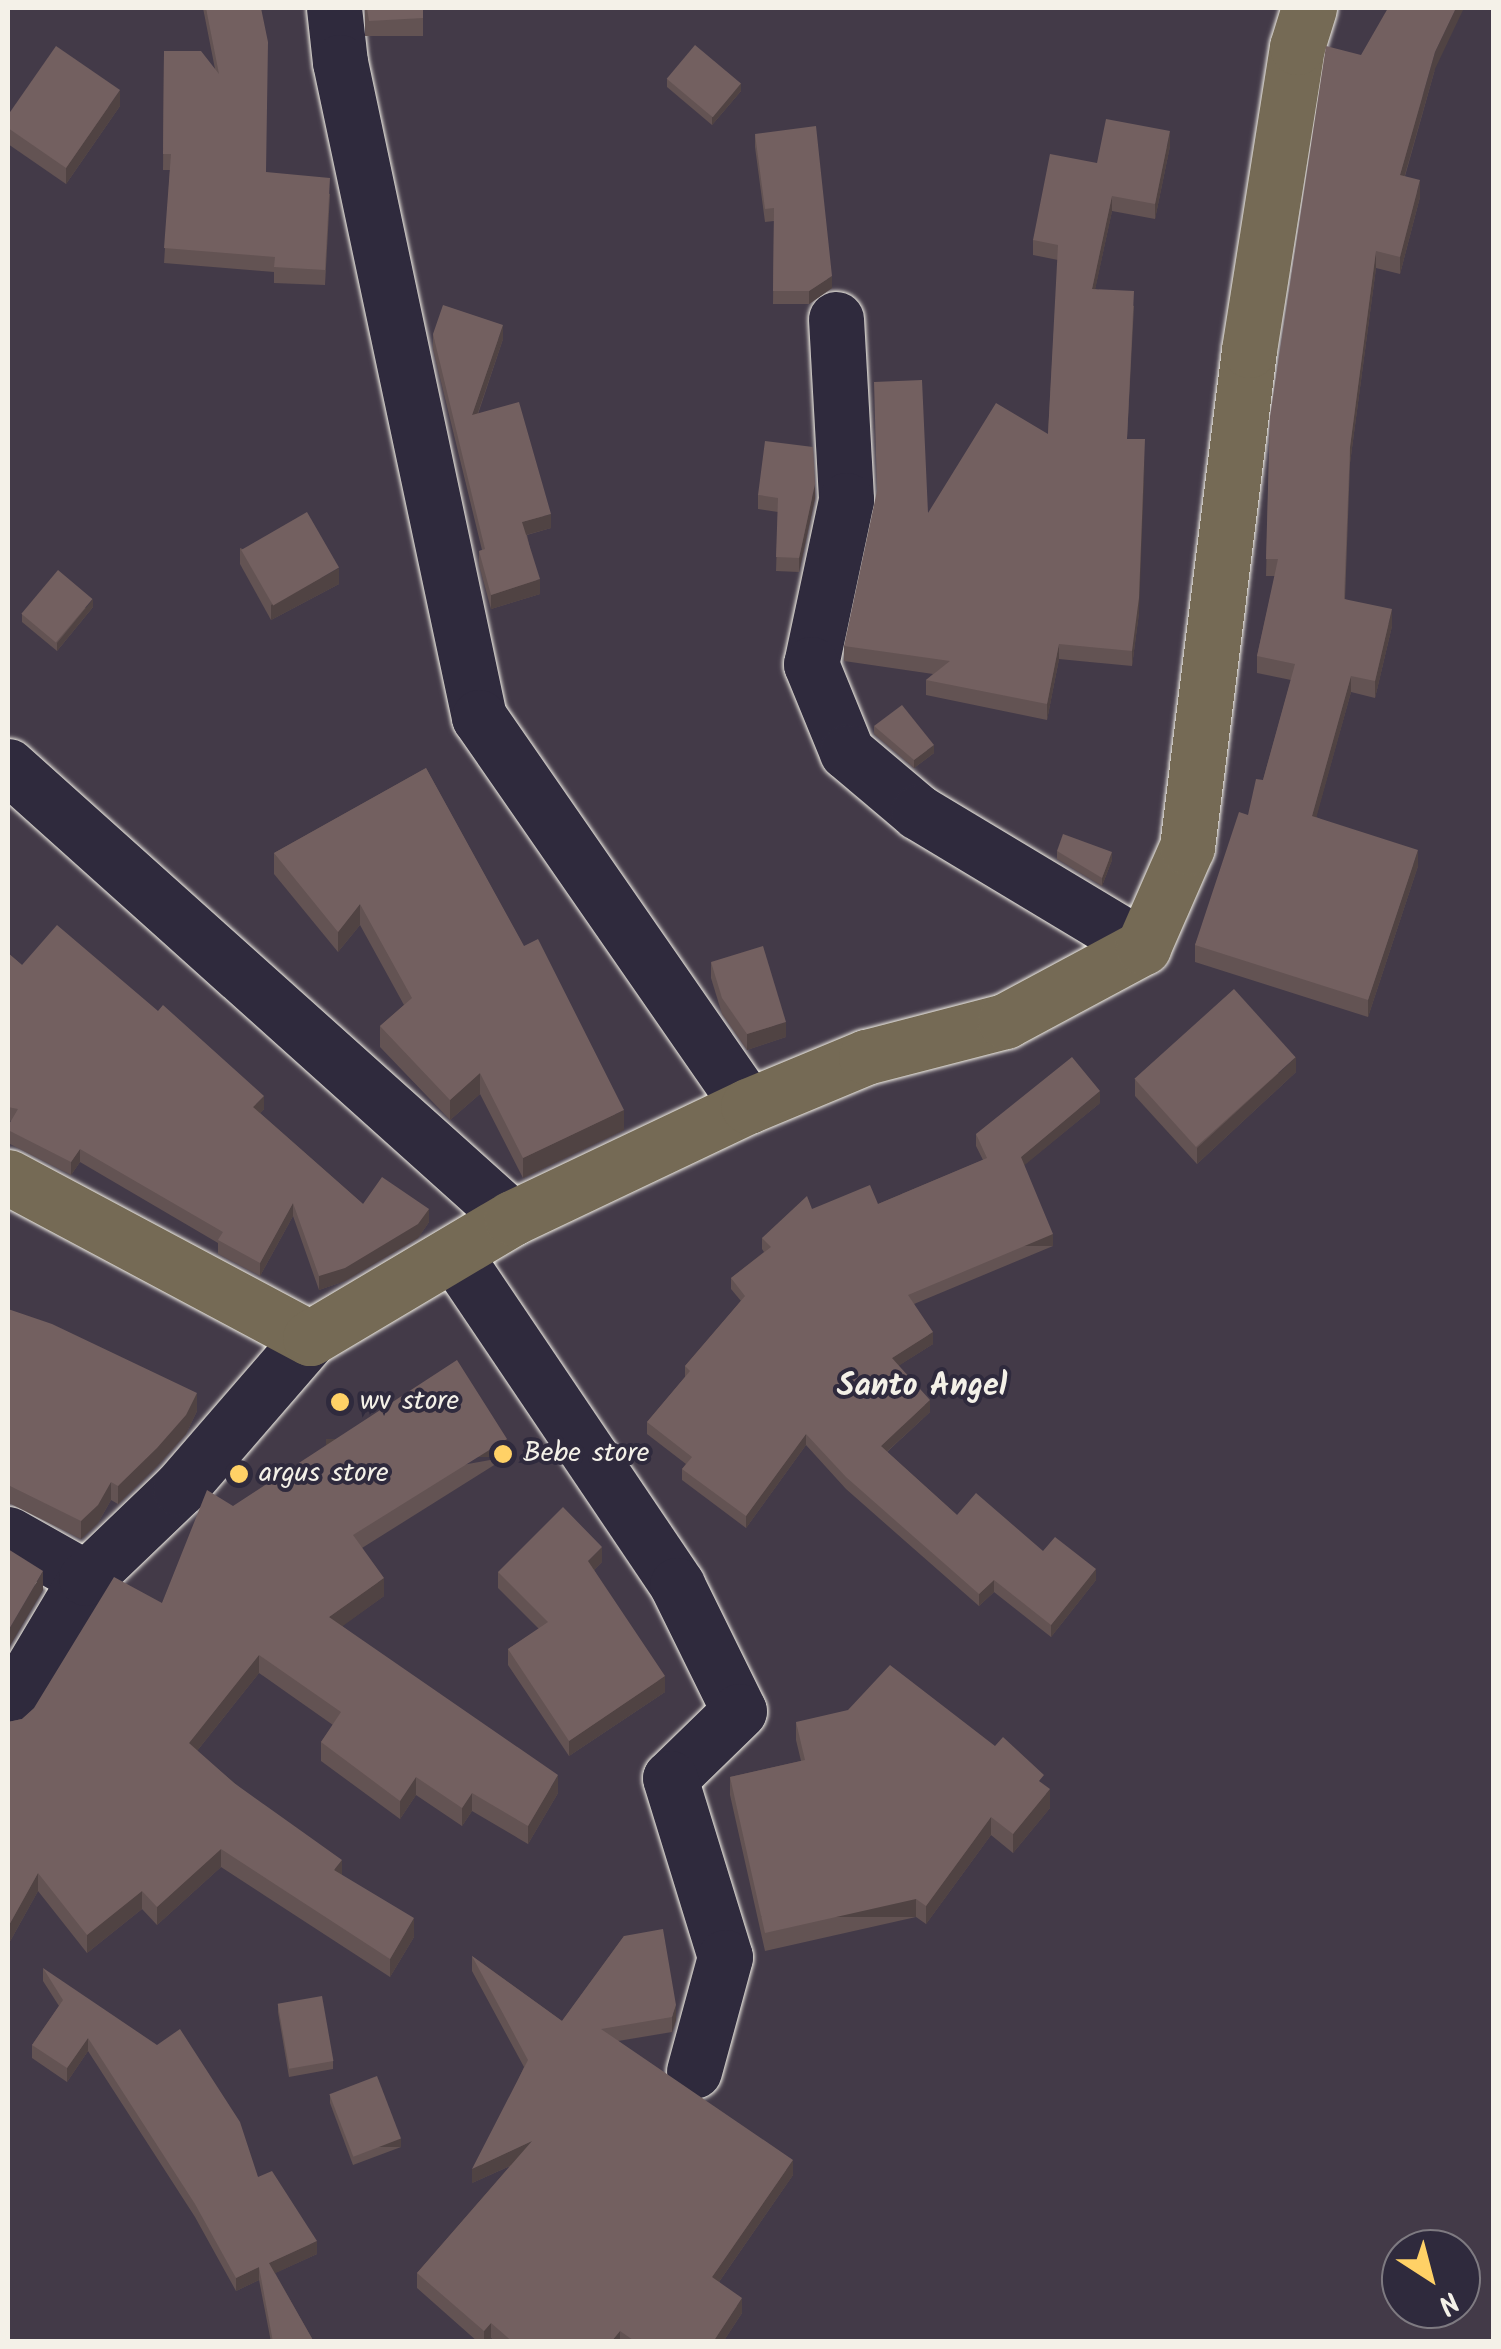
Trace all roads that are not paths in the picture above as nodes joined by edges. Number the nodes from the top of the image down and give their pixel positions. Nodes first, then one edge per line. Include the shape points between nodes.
1 (334, 8) edge
2 (1309, 8) edge
3 (836, 319) dead end
4 (8, 766) edge
5 (1143, 947) junction
6 (748, 1106) junction
7 (8, 1177) edge
8 (512, 1218) junction
9 (454, 1254) junction
10 (310, 1338) junction
11 (8, 1534) edge
12 (86, 1578) junction
13 (8, 1709) edge
14 (694, 2071) dead end

1 - 6 street via 479,717
2 - 5 main road via 1249,350 1187,847
3 - 5 street via 846,500 810,664 847,752 918,812
4 - 8 street
5 - 6 main road via 1005,1021 866,1057
6 - 8 main road
7 - 10 main road
8 - 9 main road
9 - 10 main road
9 - 14 street via 677,1585 739,1711 670,1778 725,1956
10 - 12 street via 180,1488
11 - 12 street
12 - 13 street

